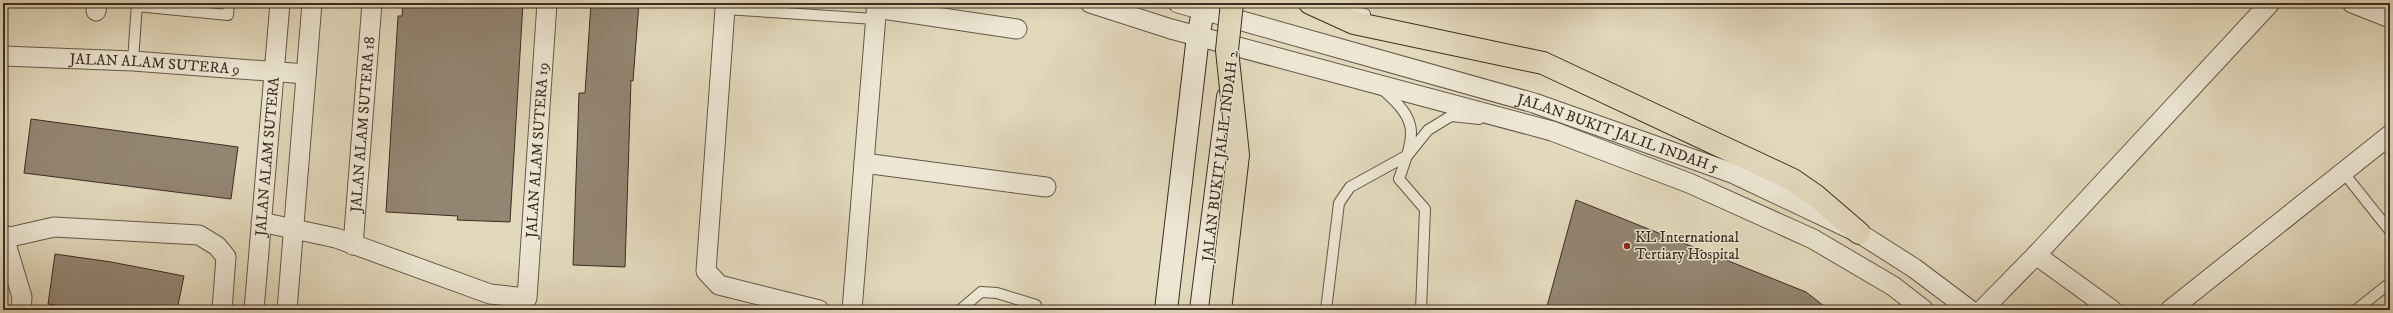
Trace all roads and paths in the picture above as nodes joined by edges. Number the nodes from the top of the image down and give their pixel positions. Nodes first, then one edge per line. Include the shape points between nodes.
1 (229, 3) edge
2 (280, 3) edge
3 (312, 3) edge
4 (372, 3) edge
5 (547, 3) edge
6 (1090, 3) edge
7 (1178, 3) edge
8 (1310, 3) edge
9 (1344, 3) edge
10 (2270, 3) edge
11 (2352, 3) edge
12 (136, 4) edge
13 (1204, 7) edge
14 (1237, 8) edge
15 (725, 9) joint
16 (876, 10) edge
17 (2390, 18) edge
18 (1018, 29) dead end
19 (1198, 36) junction
20 (1234, 46) junction
21 (1528, 52) dead end
22 (3, 56) edge
23 (133, 61) junction
24 (274, 71) junction
25 (306, 74) junction
26 (1375, 83) junction
27 (1525, 124) junction
28 (2390, 135) edge
29 (1408, 155) junction
30 (864, 163) junction
31 (2343, 172) junction
32 (1046, 187) dead end
33 (261, 222) junction
34 (294, 229) junction
35 (2390, 231) edge
36 (1859, 233) junction
37 (4, 236) edge
38 (353, 245) junction
39 (2036, 255) junction
40 (2390, 283) edge
41 (21, 310) edge
42 (222, 310) edge
43 (254, 310) edge
44 (287, 310) edge
45 (820, 310) edge
46 (852, 310) edge
47 (960, 310) edge
48 (1037, 310) edge
49 (1166, 310) edge
50 (1201, 310) edge
51 (1220, 310) edge
52 (1326, 310) edge
53 (1421, 310) edge
54 (1924, 310) edge
55 (1970, 310) edge
56 (1982, 310) edge
57 (2112, 310) edge
58 (2170, 310) edge
59 (2356, 310) edge

1 - 12 lane via 228,15
2 - 24 street, JALAN ALAM SUTERA
3 - 25 street
4 - 38 street, JALAN ALAM SUTERA 18
5 - 38 street, JALAN ALAM SUTERA 19 via 526,298 490,294
6 - 19 street, JALAN BUKIT JALIL INDAH 5
7 - 13 street, JALAN BUKIT JALIL INDAH 5
8 - 36 highway via 1354,23 1544,63 1793,180
9 - 21 lane via 1355,12
10 - 39 street
11 - 17 street
12 - 23 lane
13 - 14 street, JALAN BUKIT JALIL INDAH 5
13 - 19 street
14 - 20 street, JALAN BUKIT JALIL INDAH 2
14 - 36 street, JALAN BUKIT JALIL INDAH 5 via 1541,106 1732,173
14 - 51 highway, bridge via 1227,50 1238,155
15 - 16 lane
15 - 45 street via 706,271 719,285
16 - 18 street
16 - 30 street
19 - 20 street, JALAN BUKIT JALIL INDAH 5
19 - 49 street
20 - 26 street, JALAN BUKIT JALIL INDAH 5
20 - 50 street, JALAN BUKIT JALIL INDAH 2
22 - 23 street, JALAN ALAM SUTERA 9
23 - 24 street, JALAN ALAM SUTERA 9
24 - 25 street, JALAN ALAM SUTERA 9
24 - 33 street, JALAN ALAM SUTERA
25 - 34 street
26 - 27 street, JALAN BUKIT JALIL INDAH 5
26 - 29 lane via 1401,105 1412,126
27 - 29 lane via 1451,116 1428,130
27 - 54 street, JALAN BUKIT JALIL INDAH 5 via 1552,131 1689,183 1813,239 1893,286
28 - 31 street
29 - 52 lane via 1350,187 1339,203
29 - 53 lane via 1399,179 1425,209
30 - 32 street
30 - 46 street
31 - 35 lane
31 - 58 street
33 - 34 street
33 - 43 street, JALAN ALAM SUTERA
34 - 38 street via 336,238
34 - 44 street
36 - 55 street, JALAN BUKIT JALIL INDAH 5 via 1914,268
37 - 41 street via 22,297
37 - 42 street via 54,227 200,235 226,257
39 - 56 street
39 - 57 street
40 - 59 lane
47 - 48 lane via 981,292 996,293 1036,305

